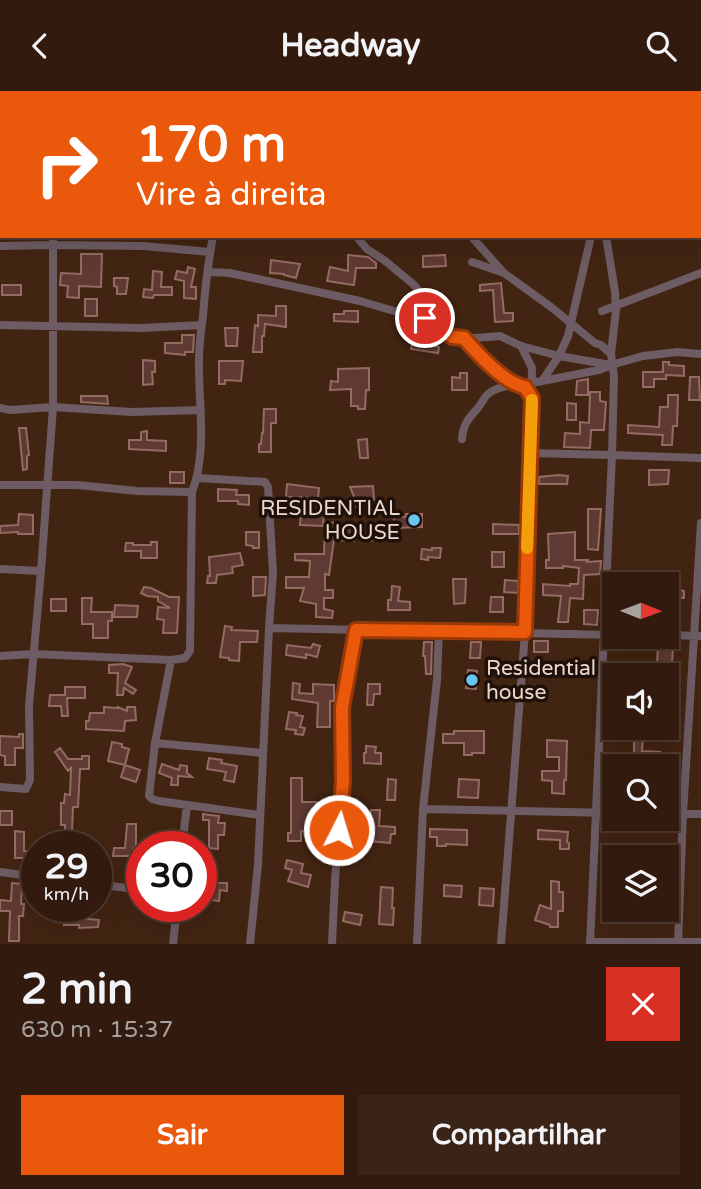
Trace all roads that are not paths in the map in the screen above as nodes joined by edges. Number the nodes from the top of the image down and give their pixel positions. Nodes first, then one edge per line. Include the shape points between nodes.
1 (213, 238) edge
2 (358, 238) edge
3 (473, 238) edge
4 (591, 238) edge
5 (606, 238) edge
6 (53, 241) edge
7 (0, 246) edge
8 (210, 252) junction
9 (472, 262) dead end
10 (208, 272) junction
11 (701, 273) edge
12 (504, 274) junction
13 (616, 306) junction
14 (602, 311) dead end
15 (571, 322) junction
16 (0, 325) edge
17 (52, 325) junction
18 (202, 325) junction
19 (440, 327) junction
20 (464, 338) junction
21 (522, 346) junction
22 (611, 354) junction
23 (701, 354) edge
24 (559, 356) junction
25 (611, 365) junction
26 (542, 381) junction
27 (532, 383) junction
28 (516, 386) junction
29 (532, 398) junction
30 (53, 407) junction
31 (0, 408) edge
32 (201, 410) junction
33 (462, 439) dead end
34 (530, 453) junction
35 (612, 454) junction
36 (701, 458) edge
37 (198, 478) junction
38 (0, 485) edge
39 (47, 485) junction
40 (192, 492) junction
41 (701, 523) edge
42 (0, 569) edge
43 (41, 571) junction
44 (606, 572) edge
45 (269, 628) junction
46 (356, 630) junction
47 (439, 631) junction
48 (525, 632) junction
49 (602, 635) edge
50 (679, 635) edge
51 (698, 636) edge
52 (603, 649) edge
53 (34, 654) junction
54 (0, 656) edge
55 (171, 660) junction
56 (155, 743) junction
57 (263, 753) junction
58 (0, 787) edge
59 (187, 805) junction
60 (423, 809) junction
61 (512, 812) junction
62 (597, 813) junction
63 (602, 813) edge
64 (679, 814) edge
65 (683, 814) junction
66 (701, 814) edge
67 (260, 815) junction
68 (185, 831) edge
69 (0, 872) edge
70 (21, 875) edge
71 (175, 922) edge
72 (701, 942) edge
73 (590, 943) edge
74 (678, 943) edge
75 (173, 944) edge
76 (250, 944) edge
77 (332, 944) edge
78 (417, 944) edge
79 (501, 944) edge

1 - 8 street
2 - 19 street via 413,285 433,307
3 - 12 street
4 - 15 street
5 - 13 street
6 - 7 street
6 - 8 street
6 - 17 street
8 - 10 street
9 - 12 street
10 - 18 street
10 - 19 street via 412,311
11 - 13 street
12 - 15 street
13 - 14 street
13 - 22 street
15 - 22 street
15 - 24 street
16 - 17 street
17 - 18 street
17 - 30 street
18 - 32 street
19 - 20 street via 452,337
20 - 21 street via 500,336
20 - 28 street
21 - 24 street
21 - 27 street via 532,368
22 - 25 street
23 - 25 street via 643,356
24 - 25 street
24 - 26 street
25 - 26 street
25 - 35 street
26 - 27 street
26 - 29 street
27 - 28 street
27 - 29 street
28 - 29 street via 525,387
28 - 33 street via 488,393 468,419
29 - 34 street
30 - 31 street
30 - 32 street
30 - 39 street
32 - 37 street
34 - 35 street
34 - 48 street
35 - 36 street
35 - 44 street
37 - 40 street
37 - 45 street via 265,482 268,487 273,572
38 - 39 street
39 - 40 street
39 - 43 street
40 - 55 street via 190,650 185,658
41 - 51 street
42 - 43 street
43 - 53 street
45 - 46 street
45 - 57 street
46 - 47 street
46 - 77 street via 342,708 343,781
47 - 48 street
47 - 60 street
48 - 49 street
48 - 61 street
50 - 51 street
51 - 65 street
52 - 62 street
53 - 54 street
53 - 55 street
53 - 58 street via 30,780 26,789
55 - 56 street
56 - 57 street
56 - 59 street via 149,796
57 - 67 street
59 - 67 street
59 - 68 street
60 - 61 street
60 - 78 street
61 - 62 street
61 - 79 street
62 - 63 street
62 - 73 street
64 - 65 street
65 - 66 street
65 - 74 street
67 - 76 street
69 - 70 street
71 - 75 street
72 - 74 street
73 - 74 street

